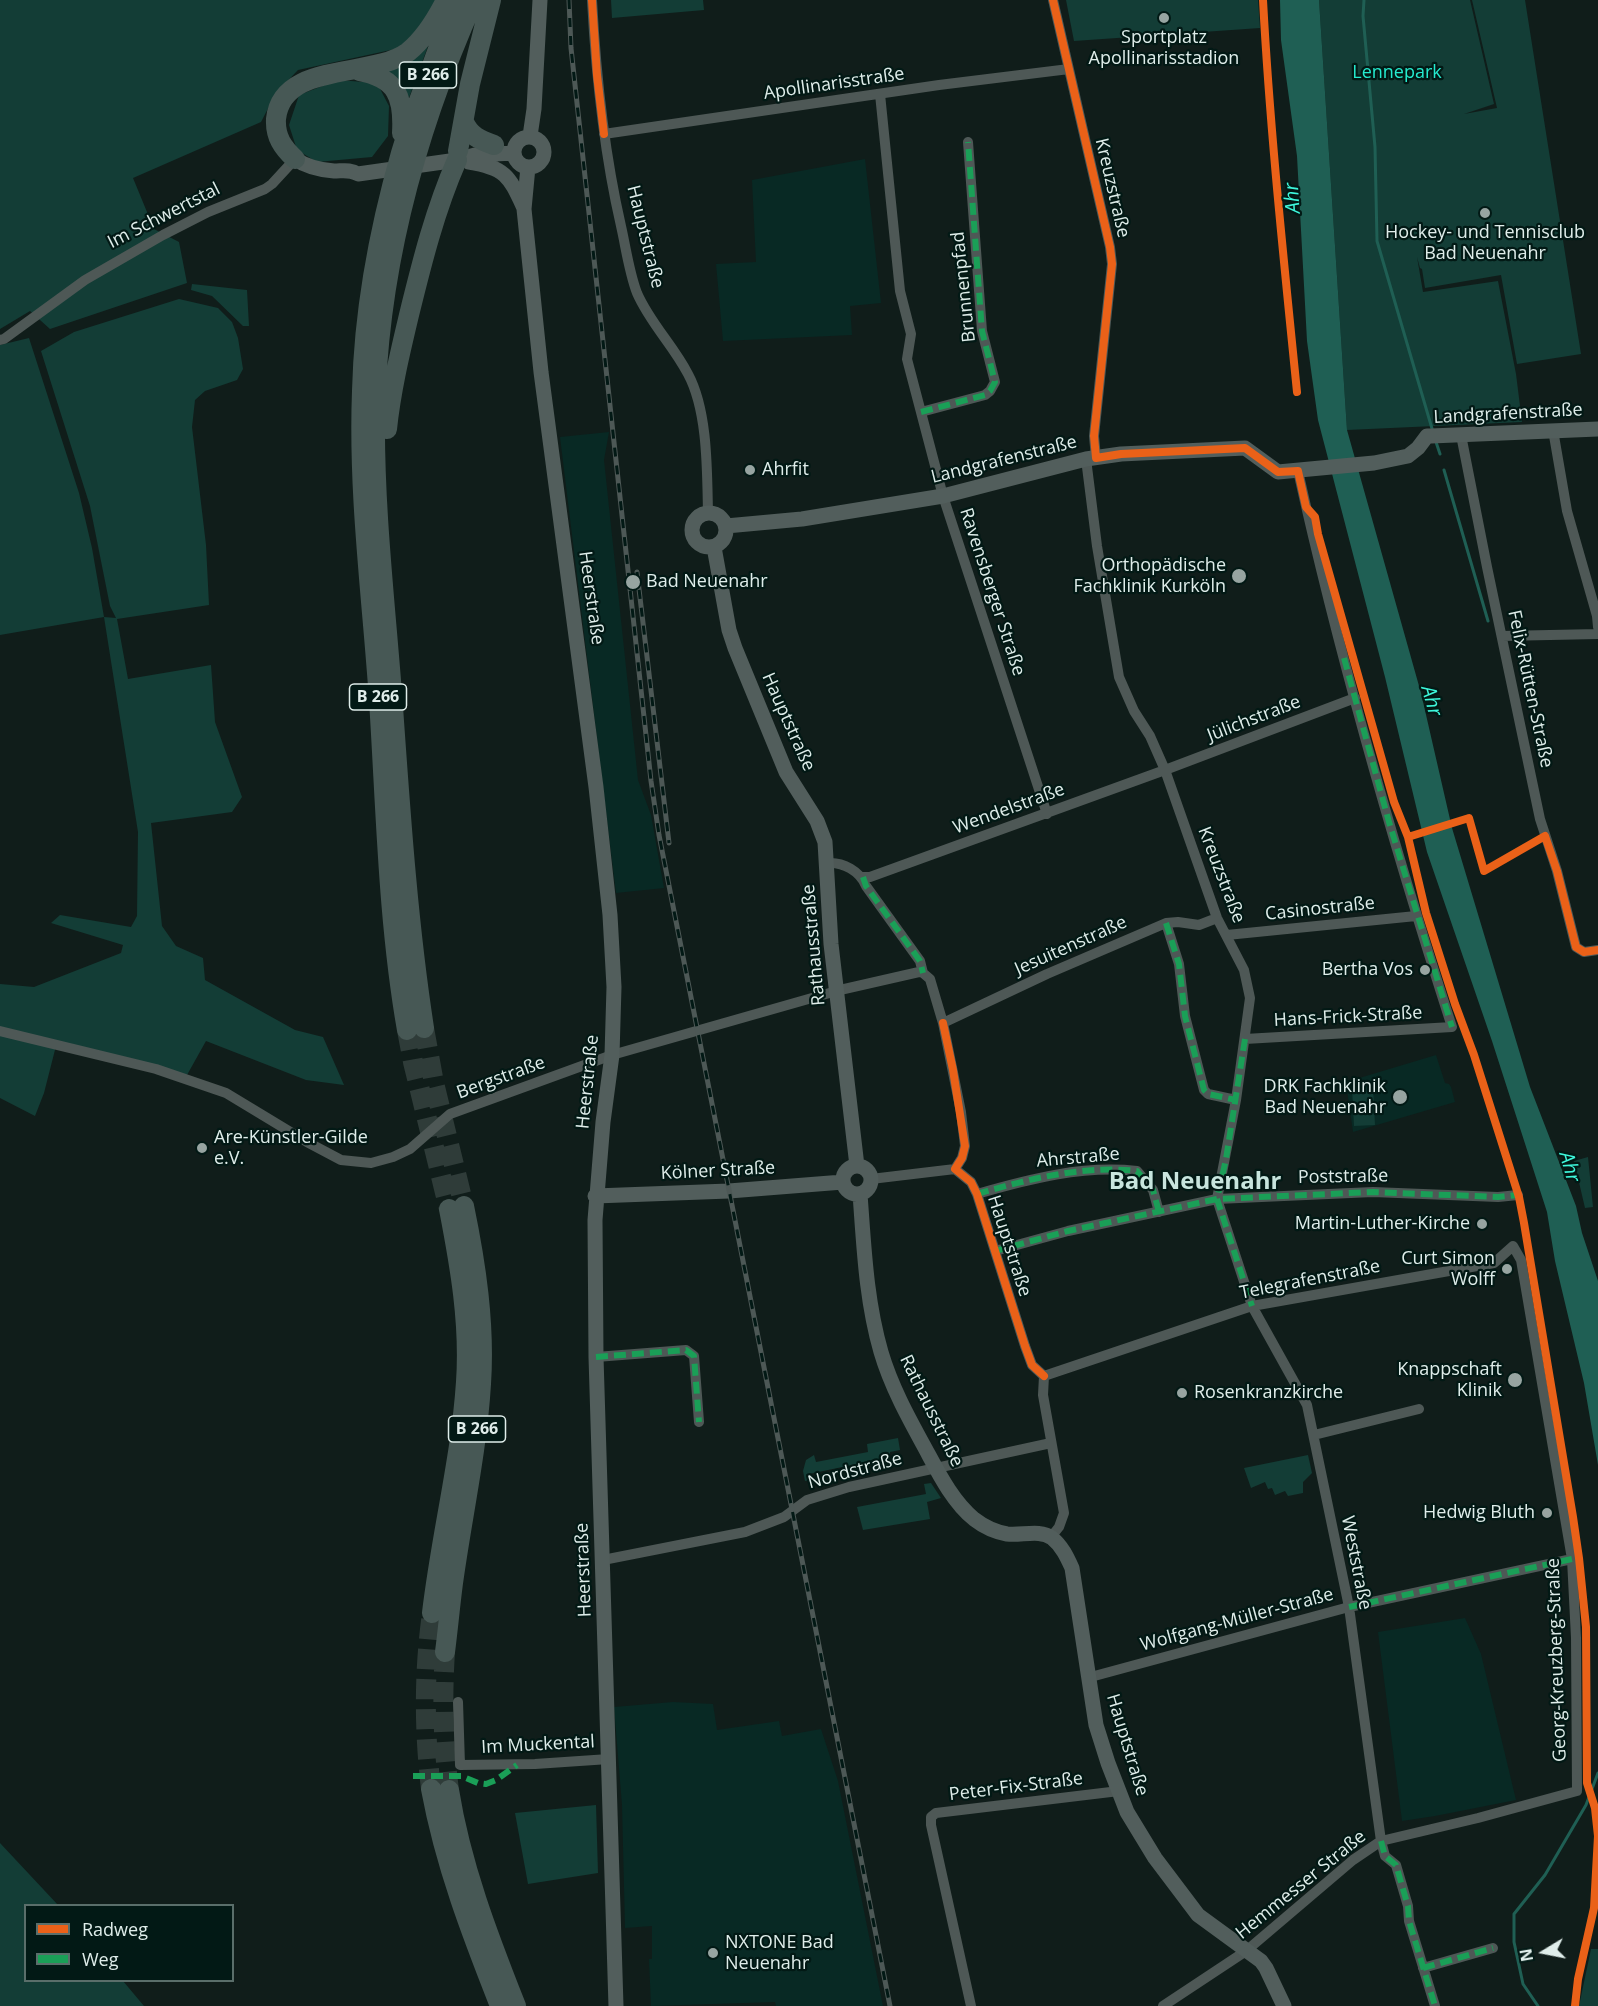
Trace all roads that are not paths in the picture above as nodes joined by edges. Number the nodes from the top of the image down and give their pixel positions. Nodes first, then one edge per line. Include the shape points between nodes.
1 (446, 0) edge
2 (457, 0) edge
3 (474, 0) edge
4 (491, 0) edge
5 (540, 0) edge
6 (592, 0) edge
7 (1053, 0) edge
8 (1069, 69) junction
9 (357, 70) junction
10 (880, 94) junction
11 (464, 122) junction
12 (604, 134) junction
13 (530, 136) junction
14 (968, 142) dead end
15 (494, 145) junction
16 (410, 149) junction
17 (515, 149) junction
18 (457, 155) junction
19 (295, 159) junction
20 (528, 167) junction
21 (401, 186) junction
22 (524, 209) junction
23 (0, 340) edge
24 (921, 412) junction
25 (1598, 429) edge
26 (1553, 430) junction
27 (1461, 435) junction
28 (1091, 459) junction
29 (1305, 470) junction
30 (943, 496) junction
31 (377, 497) junction
32 (708, 513) junction
33 (726, 526) junction
34 (714, 547) junction
35 (1598, 627) edge
36 (1598, 634) edge
37 (1502, 636) junction
38 (1355, 698) junction
39 (1166, 770) junction
40 (1047, 813) junction
41 (828, 863) junction
42 (863, 877) junction
43 (1416, 916) junction
44 (1217, 918) junction
45 (1166, 923) junction
46 (1227, 935) junction
47 (1598, 950) edge
48 (927, 976) junction
49 (836, 991) junction
50 (942, 1023) junction
51 (0, 1031) edge
52 (1245, 1039) junction
53 (612, 1055) junction
54 (1236, 1101) junction
55 (857, 1166) junction
56 (955, 1169) junction
57 (871, 1179) junction
58 (843, 1182) junction
59 (860, 1194) junction
60 (977, 1194) junction
61 (1518, 1195) dead end
62 (596, 1196) junction
63 (1217, 1199) junction
64 (1159, 1212) junction
65 (1513, 1246) joint
66 (995, 1251) junction
67 (1252, 1306) junction
68 (596, 1358) junction
69 (1044, 1377) junction
70 (1419, 1409) dead end
71 (699, 1422) dead end
72 (1314, 1435) junction
73 (1052, 1443) junction
74 (935, 1468) junction
75 (1051, 1537) junction
76 (1572, 1559) junction
77 (603, 1560) junction
78 (1349, 1607) junction
79 (432, 1612) tunnel mouth
80 (445, 1652) tunnel mouth
81 (1087, 1678) junction
82 (458, 1702) dead end
83 (609, 1759) junction
84 (1119, 1791) junction
85 (1577, 1791) joint
86 (1381, 1841) junction
87 (1493, 1948) dead end
88 (1246, 1951) junction
89 (1423, 1968) junction
90 (500, 2006) edge
91 (516, 2006) edge
92 (616, 2006) edge
93 (971, 2006) edge
94 (1163, 2006) edge
95 (1284, 2006) edge
96 (1435, 2006) edge

1 - 9 highway, B 266 via 425,35 407,52
2 - 16 highway, B 266
3 - 16 highway, B 266
4 - 11 highway, B 266
5 - 13 street
6 - 12 street, Hauptstraße
7 - 8 street, Kreuzstraße
8 - 10 street, Apollinarisstraße
8 - 28 street, Kreuzstraße via 1112,264
9 - 16 highway, B 266 via 381,77 396,90
9 - 19 highway, B 266 via 307,80 284,98 276,117 278,136
10 - 12 street, Apollinarisstraße
10 - 24 street, Ravensberger Straße via 900,291 911,334 907,358
11 - 15 highway via 475,137
11 - 18 highway, B 266
12 - 32 street, Hauptstraße via 613,193 637,292 688,374 696,394 707,468
13 - 17 street via 521,138
13 - 20 street via 539,140 545,153 541,161
14 - 24 street, Brunnenpfad via 982,331 995,382 986,395
15 - 17 street
15 - 18 street
16 - 21 highway, B 266
17 - 18 street
17 - 20 street via 517,161
18 - 19 street via 358,174 352,170 316,169
18 - 22 street via 507,175
18 - 31 highway, B 266 via 423,256 392,389
19 - 23 street, Im Schwertstal via 265,189 163,235 85,280
20 - 22 street, Heerstraße
21 - 31 highway, B 266 via 380,342 375,415
21 - 31 highway, B 266 via 372,277 364,345 361,450 394,929 415,1029 414,965
22 - 53 street, Heerstraße via 610,915
24 - 30 street, Ravensberger Straße
25 - 26 street, Landgrafenstraße
26 - 27 street, Landgrafenstraße
26 - 35 street via 1567,511
27 - 29 street, Landgrafenstraße via 1427,436 1408,456
27 - 37 street, Felix-Rütten-Straße
28 - 29 street, Landgrafenstraße via 1245,448 1278,472
28 - 30 street, Landgrafenstraße
28 - 39 street, Kreuzstraße via 1099,558 1114,659 1134,711
29 - 38 street via 1325,591
30 - 33 street, Landgrafenstraße via 802,519
30 - 40 street, Ravensberger Straße
32 - 33 street via 721,517
32 - 34 street via 696,519 692,532 700,545
33 - 34 street via 724,540
34 - 41 street, Hauptstraße via 735,648 786,772 822,831
36 - 37 street
37 - 47 street, Felix-Rütten-Straße via 1540,819 1576,947 1584,952
38 - 39 street, Jülichstraße
38 - 43 street
39 - 40 street, Wendelstraße
39 - 44 street, Kreuzstraße
40 - 42 street, Wendelstraße
41 - 42 street via 843,864
41 - 49 street, Rathausstraße
42 - 48 street
43 - 46 street, Casinostraße
43 - 52 street, Hans-Frick-Straße via 1452,1027
44 - 45 street, Jesuitenstraße via 1199,925
44 - 46 street, Kreuzstraße
45 - 50 street, Jesuitenstraße
45 - 54 street via 1179,964 1185,1016 1204,1090
46 - 52 street, Kreuzstraße via 1244,970 1250,998
48 - 49 street, Bergstraße via 907,974
48 - 50 street
49 - 53 street, Bergstraße
49 - 55 street, Rathausstraße
50 - 56 street via 966,1146
51 - 53 street, Bergstraße via 156,1069 226,1093 341,1160 371,1163 410,1149 450,1114
52 - 54 street, Kreuzstraße
53 - 62 street, Heerstraße
54 - 63 street, Kreuzstraße
55 - 57 street via 866,1169
55 - 58 street via 845,1172
56 - 57 street
56 - 60 street, Hauptstraße via 971,1182
57 - 59 street via 869,1187
58 - 59 street via 849,1192
58 - 62 street, Kölner Straße
59 - 74 street, Rathausstraße via 866,1274 881,1353
60 - 64 street, Ahrstraße via 1029,1179 1113,1168 1137,1172 1153,1190
60 - 66 street, Hauptstraße
61 - 63 street, Poststraße via 1373,1192
62 - 68 street, Heerstraße
63 - 64 street, Poststraße
63 - 67 street
64 - 66 street, Poststraße
65 - 67 street, Telegrafenstraße via 1494,1263
65 - 76 street, Georg-Kreuzberg-Straße via 1524,1273
66 - 69 street, Hauptstraße via 1032,1365
67 - 69 street, Telegrafenstraße
67 - 72 street, Weststraße via 1307,1405
68 - 71 street via 686,1350 694,1356
68 - 77 street, Heerstraße
69 - 73 street via 1043,1395
70 - 72 street
72 - 78 street, Weststraße
73 - 74 street, Nordstraße
73 - 75 street via 1064,1513
74 - 75 street, Rathausstraße via 974,1519 1008,1534
74 - 77 street, Nordstraße via 807,1500 784,1517 745,1532
75 - 81 street, Hauptstraße via 1065,1552 1072,1568
76 - 78 street, Wolfgang-Müller-Straße
76 - 85 street, Georg-Kreuzberg-Straße
77 - 83 street, Heerstraße
78 - 81 street, Wolfgang-Müller-Straße
78 - 86 street, Weststraße
79 - 80 highway, B 266 via 466,1382 457,1208 471,1238 482,1343 481,1382
81 - 84 street, Hauptstraße via 1096,1725
82 - 83 street, Im Muckental via 460,1765
83 - 92 street, Heerstraße
84 - 88 street, Hauptstraße via 1137,1831 1198,1915
84 - 93 street, Peter-Fix-Straße via 931,1817
85 - 86 street, Hemmesser Straße
86 - 88 street, Hemmesser Straße
86 - 89 street via 1385,1857 1396,1865
87 - 89 street
88 - 94 street, Hemmesser Straße
88 - 95 street, Hauptstraße via 1266,1968
89 - 96 street
90 - 91 highway via 441,1839 440,1789

